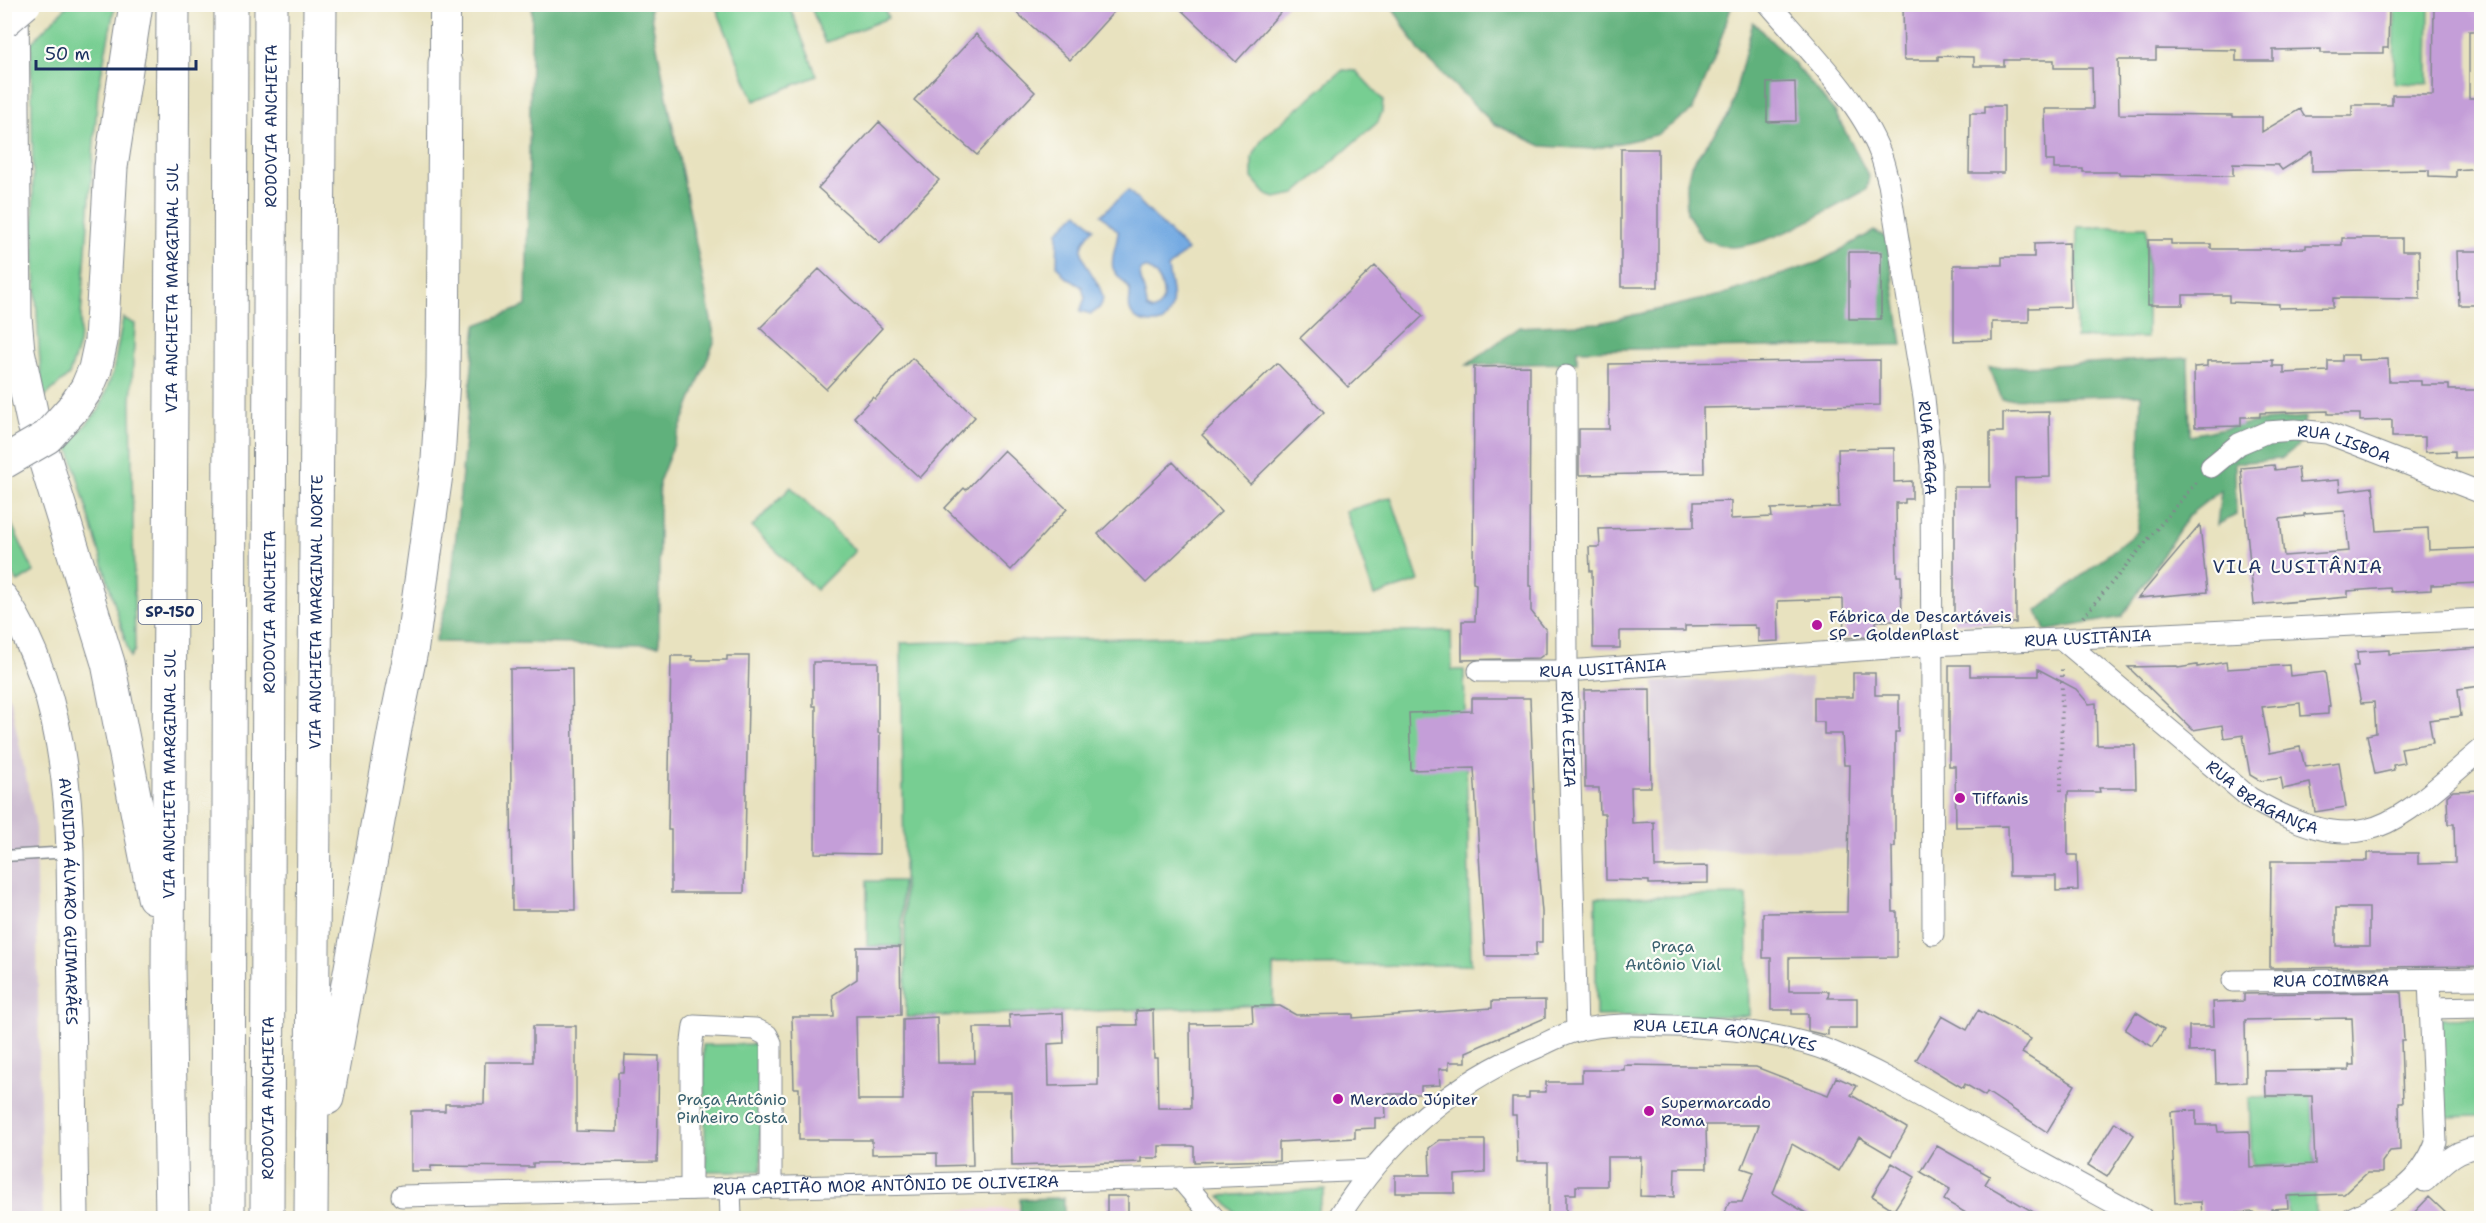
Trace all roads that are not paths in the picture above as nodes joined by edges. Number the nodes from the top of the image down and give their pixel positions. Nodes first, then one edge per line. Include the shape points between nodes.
1 (12, 4) edge
2 (26, 4) edge
3 (136, 4) edge
4 (173, 4) edge
5 (231, 4) edge
6 (271, 4) edge
7 (320, 4) edge
8 (445, 4) edge
9 (454, 4) edge
10 (1769, 4) edge
11 (4, 23) edge
12 (445, 63) junction
13 (1566, 376) dead end
14 (4, 397) edge
15 (33, 421) junction
16 (4, 462) edge
17 (2211, 467) road end
18 (2481, 493) edge
19 (4, 597) edge
20 (2481, 618) edge
21 (2063, 640) junction
22 (1931, 645) junction
23 (1479, 671) dead end
24 (1567, 671) junction
25 (2481, 749) edge
26 (70, 852) junction
27 (4, 856) edge
28 (1934, 934) dead end
29 (168, 968) junction
30 (2481, 979) edge
31 (2233, 981) dead end
32 (2429, 981) junction
33 (2481, 1007) edge
34 (2430, 1008) junction
35 (1577, 1031) junction
36 (2437, 1124) junction
37 (2479, 1147) edge
38 (1371, 1170) junction
39 (1180, 1178) junction
40 (311, 1185) junction
41 (771, 1186) junction
42 (730, 1188) junction
43 (691, 1189) junction
44 (402, 1196) dead end
45 (75, 1218) edge
46 (172, 1218) edge
47 (228, 1218) edge
48 (267, 1218) edge
49 (311, 1218) edge
50 (730, 1218) edge
51 (1214, 1218) edge
52 (1338, 1218) edge
53 (2142, 1218) edge
54 (2352, 1218) edge
55 (2386, 1218) edge

1 - 15 highway via 15,317
2 - 11 main road, bridge
3 - 16 highway, bridge via 111,167 101,341 95,369 75,407 46,437
4 - 29 highway, VIA ANCHIETA MARGINAL SUL / SP-150
5 - 47 highway
6 - 48 highway, RODOVIA ANCHIETA
7 - 40 highway, VIA ANCHIETA MARGINAL NORTE
8 - 12 main road
9 - 12 street
10 - 22 street, RUA BRAGA via 1862,118 1880,152 1889,184 1931,465
12 - 40 highway via 443,378 438,460 412,646
13 - 24 street, RUA LEIRIA
14 - 15 highway
15 - 29 highway via 108,663
17 - 18 street, RUA LISBOA via 2239,444 2266,432 2327,433
19 - 26 street, AVENIDA ÁLVARO GUIMARÃES via 26,632 51,708 66,792
20 - 21 street, RUA LUSITÂNIA
21 - 22 street, RUA LUSITÂNIA
21 - 25 street, RUA BRAGANÇA via 2250,798 2309,827 2337,833 2383,826 2413,808
22 - 24 street, RUA LUSITÂNIA
22 - 28 street, RUA BRAGA
23 - 24 street, RUA LUSITÂNIA
24 - 35 street, RUA LEIRIA
26 - 27 lane
26 - 45 street, AVENIDA ÁLVARO GUIMARÃES
29 - 46 highway, VIA ANCHIETA MARGINAL SUL / SP-150
30 - 32 street, RUA COIMBRA
31 - 32 street, RUA COIMBRA
32 - 34 street
33 - 34 street
34 - 36 street
35 - 38 street, RUA LEILA GONÇALVES via 1516,1056 1457,1088
35 - 53 street, RUA LEILA GONÇALVES via 1621,1026 1728,1029 1779,1036 1830,1052 1886,1077
36 - 37 street via 2449,1134
36 - 54 street via 2429,1162 2413,1181 2384,1203
37 - 55 street via 2451,1156
38 - 39 street, RUA CAPITÃO MOR ANTÔNIO DE OLIVEIRA
38 - 52 street, RUA LEILA GONÇALVES
39 - 41 street, RUA CAPITÃO MOR ANTÔNIO DE OLIVEIRA
39 - 51 street
40 - 49 highway, VIA ANCHIETA MARGINAL NORTE
41 - 42 street, RUA CAPITÃO MOR ANTÔNIO DE OLIVEIRA
41 - 43 street via 771,1043 767,1035 755,1029 694,1026
42 - 43 street, RUA CAPITÃO MOR ANTÔNIO DE OLIVEIRA
42 - 50 street
43 - 44 street, RUA CAPITÃO MOR ANTÔNIO DE OLIVEIRA

